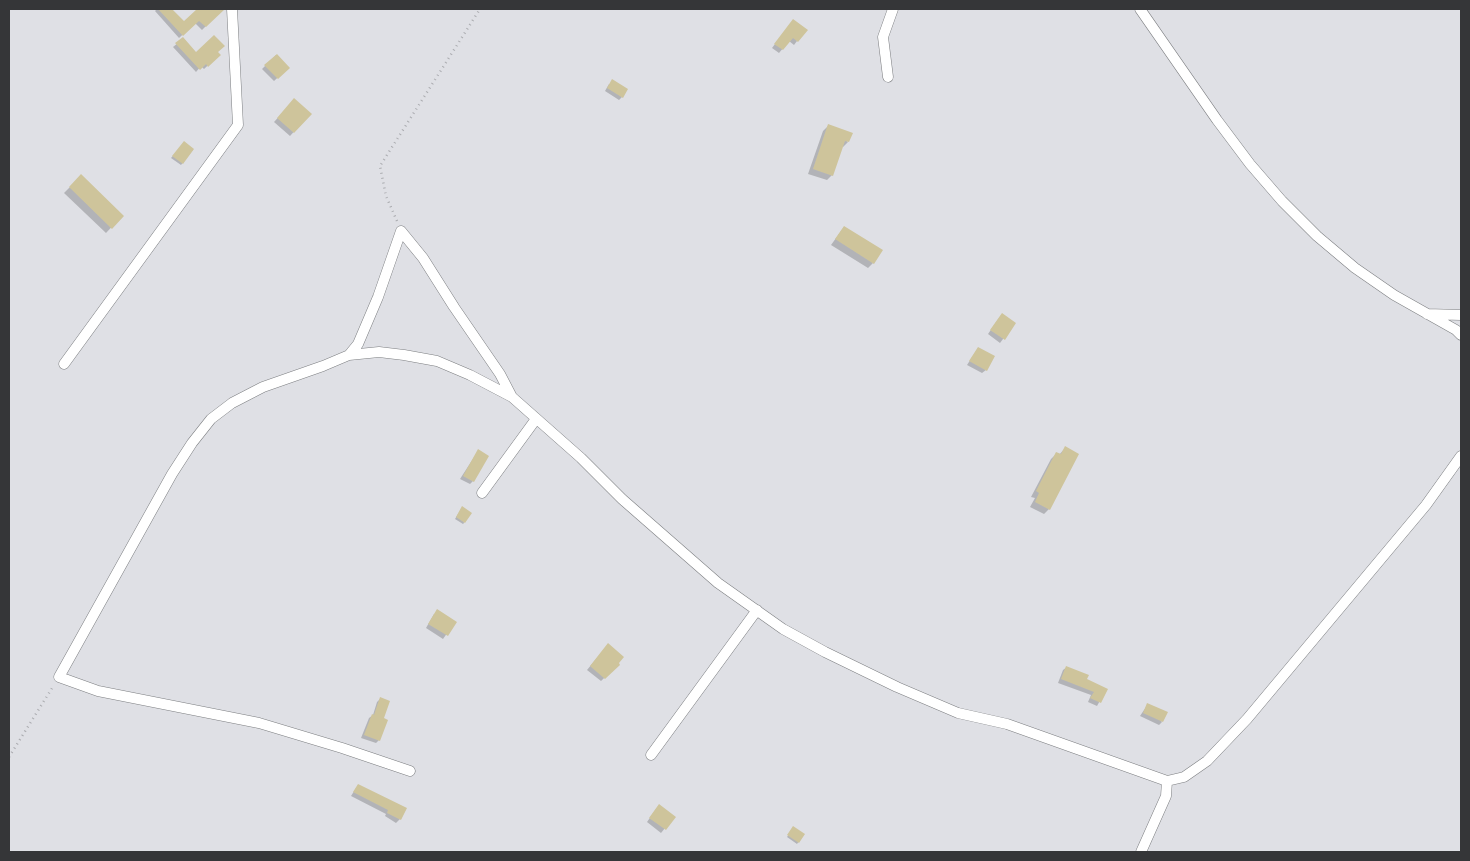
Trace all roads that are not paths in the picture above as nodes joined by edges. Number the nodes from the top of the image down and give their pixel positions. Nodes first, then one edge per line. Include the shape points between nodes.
1 (232, 9) edge
2 (893, 9) edge
3 (1140, 9) edge
4 (888, 77) dead end
5 (1426, 314) junction
6 (1461, 315) edge
7 (1461, 335) edge
8 (350, 355) junction
9 (64, 364) dead end
10 (512, 397) junction
11 (536, 419) junction
12 (1461, 456) edge
13 (482, 493) dead end
14 (757, 610) junction
15 (651, 755) dead end
16 (410, 771) dead end
17 (1167, 781) junction
18 (1140, 852) edge

1 - 9 street via 238,125
2 - 4 street via 883,37
3 - 5 street via 1217,120 1282,202 1355,268
5 - 6 street
5 - 7 street
8 - 10 street via 380,352 437,361 470,374
8 - 10 street via 378,298 401,231 423,258
8 - 16 street via 263,387 232,402 210,419 172,474 59,677 98,691 259,723
10 - 11 street
11 - 13 street
11 - 14 street via 622,500 718,583
12 - 17 street via 1426,505 1247,719 1207,761 1184,777
14 - 15 street
14 - 17 street via 783,629 825,652 958,713 1007,724
17 - 18 street via 1166,796

